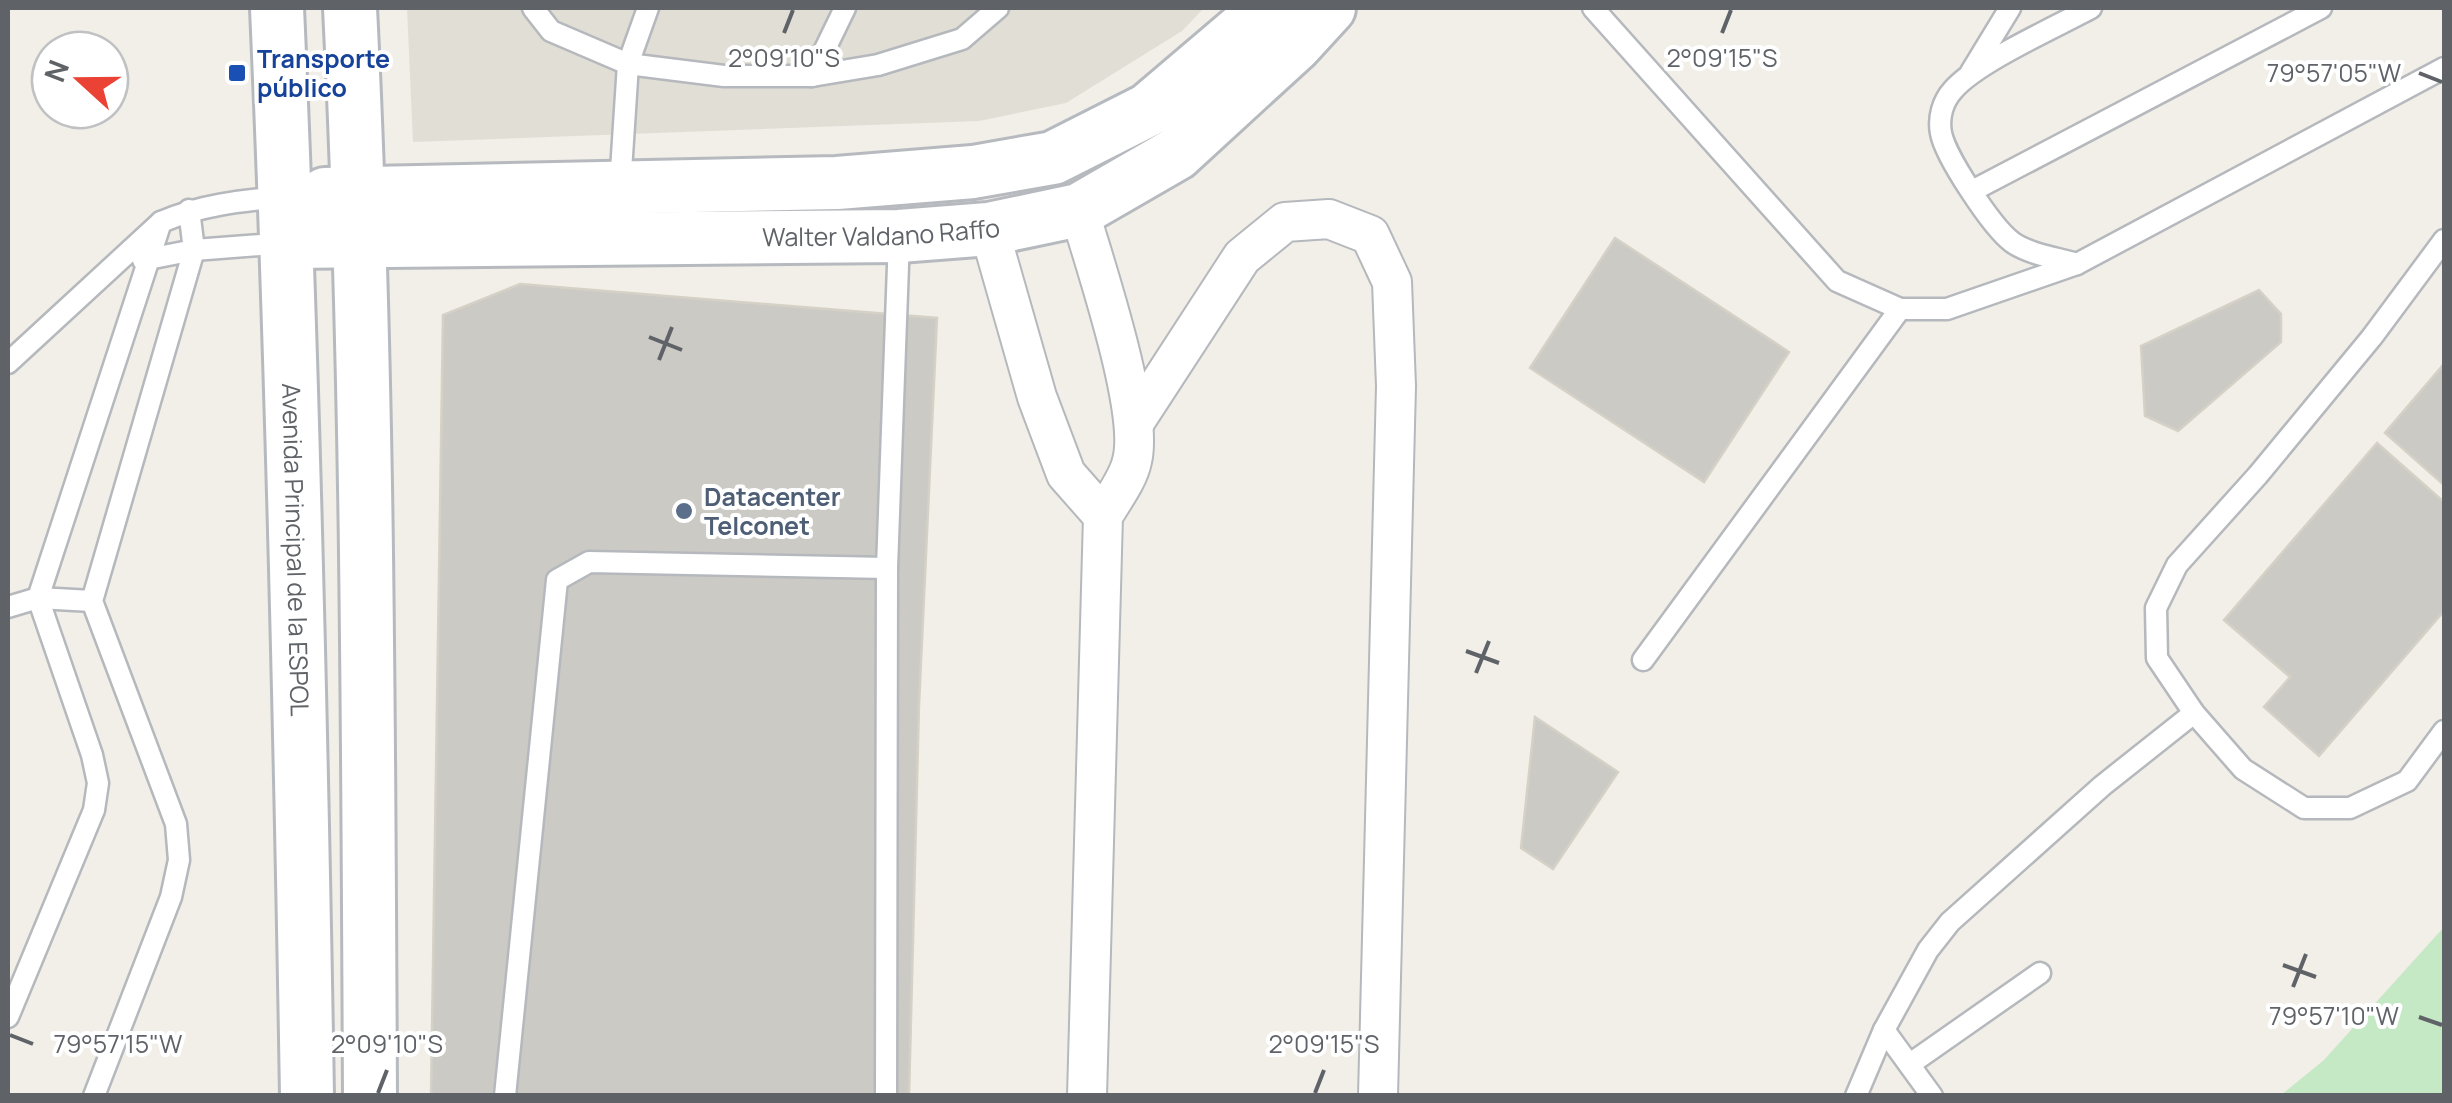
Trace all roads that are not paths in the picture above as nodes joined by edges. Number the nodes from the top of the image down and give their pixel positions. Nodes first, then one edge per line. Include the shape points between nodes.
1 (277, 8) edge
2 (350, 8) edge
3 (533, 8) edge
4 (648, 8) edge
5 (846, 8) edge
6 (998, 8) edge
7 (1268, 8) edge
8 (1329, 8) edge
9 (1593, 8) edge
10 (2010, 8) edge
11 (2091, 8) edge
12 (2321, 8) edge
13 (628, 64) junction
14 (2444, 68) edge
15 (1970, 74) junction
16 (812, 76) junction
17 (837, 183) junction
18 (620, 188) junction
19 (1972, 191) junction
20 (189, 210) junction
21 (1079, 210) junction
22 (360, 217) junction
23 (287, 220) junction
24 (161, 222) junction
25 (989, 230) junction
26 (899, 236) junction
27 (836, 238) junction
28 (2444, 240) edge
29 (194, 250) junction
30 (150, 259) junction
31 (116, 264) junction
32 (2077, 264) junction
33 (1900, 309) junction
34 (8, 363) edge
35 (1134, 423) junction
36 (1103, 516) junction
37 (886, 568) junction
38 (38, 598) junction
39 (92, 601) junction
40 (8, 607) edge
41 (1643, 660) dead end
42 (2194, 713) junction
43 (2444, 731) edge
44 (2040, 973) dead end
45 (8, 1016) edge
46 (1884, 1030) junction
47 (1910, 1064) junction
48 (94, 1096) edge
49 (306, 1096) edge
50 (370, 1096) edge
51 (505, 1096) edge
52 (886, 1096) edge
53 (1087, 1096) edge
54 (1378, 1096) edge
55 (1856, 1096) edge
56 (1932, 1096) edge

1 - 23 main road, Avenida Principal de la ESPOL
2 - 22 main road
3 - 13 lane via 550,31
4 - 13 lane
5 - 16 lane
6 - 16 lane via 962,39 878,65
7 - 17 main road, Walter Valdano Raffo via 1148,110 1054,158
8 - 21 main road, Walter Valdano Raffo via 1176,154
9 - 33 lane via 1837,281
10 - 15 lane
11 - 15 lane
12 - 19 lane
13 - 16 lane via 724,76
13 - 18 lane
14 - 32 lane
15 - 19 lane via 1951,92 1940,130
17 - 18 main road, Walter Valdano Raffo
17 - 27 main road
18 - 22 main road, Walter Valdano Raffo
19 - 32 lane via 2012,242
20 - 23 lane via 223,202
20 - 24 lane
20 - 29 lane
21 - 25 main road, Walter Valdano Raffo
21 - 35 street
22 - 23 main road
22 - 27 main road, Walter Valdano Raffo
22 - 50 main road
23 - 29 lane
23 - 49 main road, Avenida Principal de la ESPOL
24 - 30 lane
24 - 31 lane
25 - 26 main road, Walter Valdano Raffo
25 - 36 street via 1066,474
26 - 27 main road, Walter Valdano Raffo
26 - 37 lane
28 - 42 lane via 2360,351 2177,565 2156,608 2158,658
29 - 30 lane
29 - 39 lane
30 - 31 lane
30 - 38 lane
31 - 34 lane
32 - 33 lane via 1947,309
33 - 41 lane
35 - 36 street via 1132,462
35 - 54 street via 1242,257 1285,222 1329,220 1370,235 1392,282 1396,386
36 - 53 street
37 - 51 lane via 589,562 557,580
37 - 52 lane
38 - 39 lane
38 - 40 lane
38 - 45 lane via 98,783 94,810
39 - 48 lane via 176,824 179,860 171,897
42 - 43 lane via 2244,770 2304,808 2350,808 2406,780
42 - 46 lane via 1950,922
44 - 47 lane
46 - 47 lane
46 - 55 lane
47 - 56 lane

